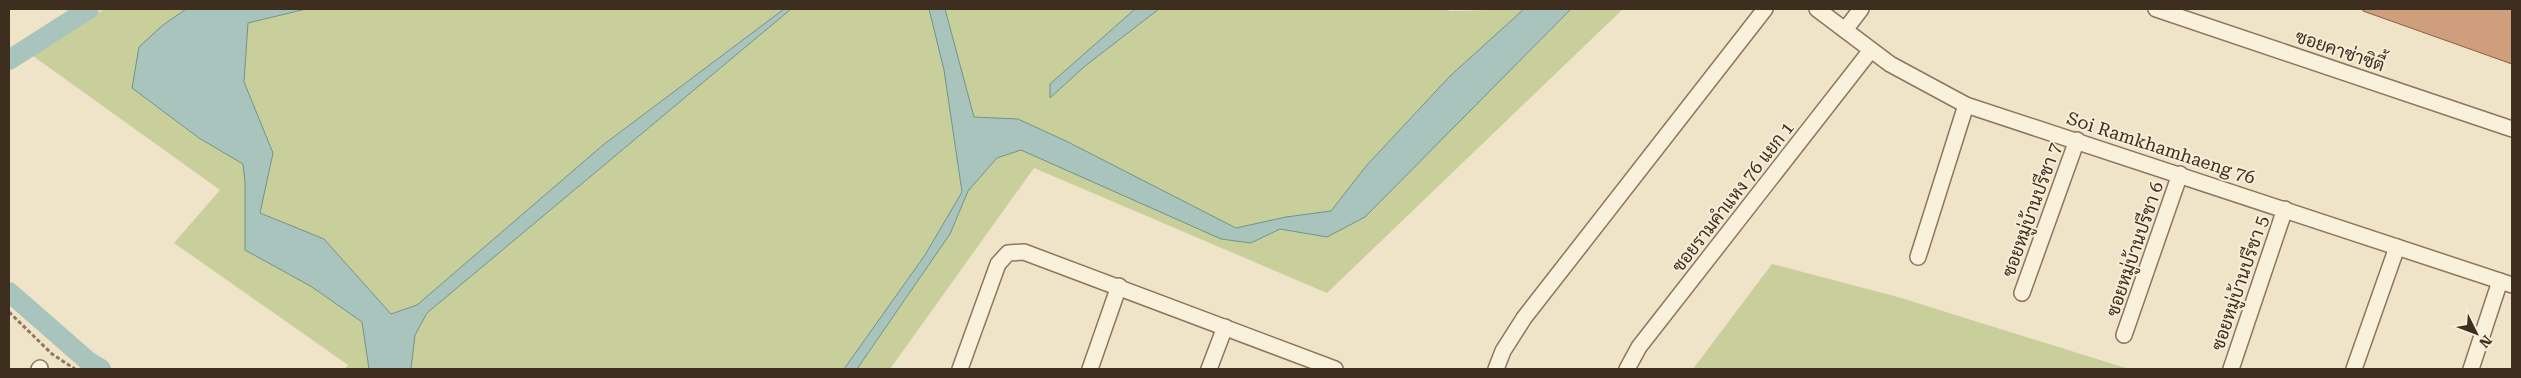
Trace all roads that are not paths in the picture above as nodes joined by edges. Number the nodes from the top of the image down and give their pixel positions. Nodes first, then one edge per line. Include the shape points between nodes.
1 (1765, 9) edge
2 (1817, 9) edge
3 (1861, 9) edge
4 (2156, 9) edge
5 (1836, 14) edge
6 (1845, 30) junction
7 (1871, 50) junction
8 (1966, 105) junction
9 (2512, 128) edge
10 (2077, 140) junction
11 (2180, 174) junction
12 (2285, 209) junction
13 (2397, 247) junction
14 (1918, 257) dead end
15 (2506, 283) edge
16 (1119, 286) junction
17 (2022, 294) dead end
18 (1225, 327) junction
19 (2124, 335) dead end
20 (960, 369) edge
21 (1090, 369) edge
22 (1209, 369) edge
23 (1335, 369) edge
24 (1496, 369) edge
25 (1627, 369) edge
26 (2230, 369) edge
27 (2354, 369) edge
28 (2470, 369) edge

1 - 24 street via 1524,318 1503,351
2 - 5 street, Soi Ramkhamhaeng 76
3 - 6 street
4 - 9 street, ซอยคาซ่าซิตี้
5 - 6 street, Soi Ramkhamhaeng 76
6 - 7 street, Soi Ramkhamhaeng 76
7 - 8 street, Soi Ramkhamhaeng 76 via 1912,77
7 - 25 street, ซอยรามคำแหง 76 แยก 1 via 1639,347
8 - 10 street, Soi Ramkhamhaeng 76
8 - 14 street
10 - 11 street, Soi Ramkhamhaeng 76
10 - 17 street, ซอยหมู่บ้านปรีชา 7
11 - 12 street, Soi Ramkhamhaeng 76
11 - 19 street, ซอยหมู่บ้านปรีชา 6
12 - 13 street, Soi Ramkhamhaeng 76
12 - 26 street, ซอยหมู่บ้านปรีชา 5
13 - 15 street, Soi Ramkhamhaeng 76
13 - 27 street
15 - 28 street
16 - 18 street
16 - 20 street via 1036,255 1008,253 998,264
16 - 21 street
18 - 22 street
18 - 23 street

